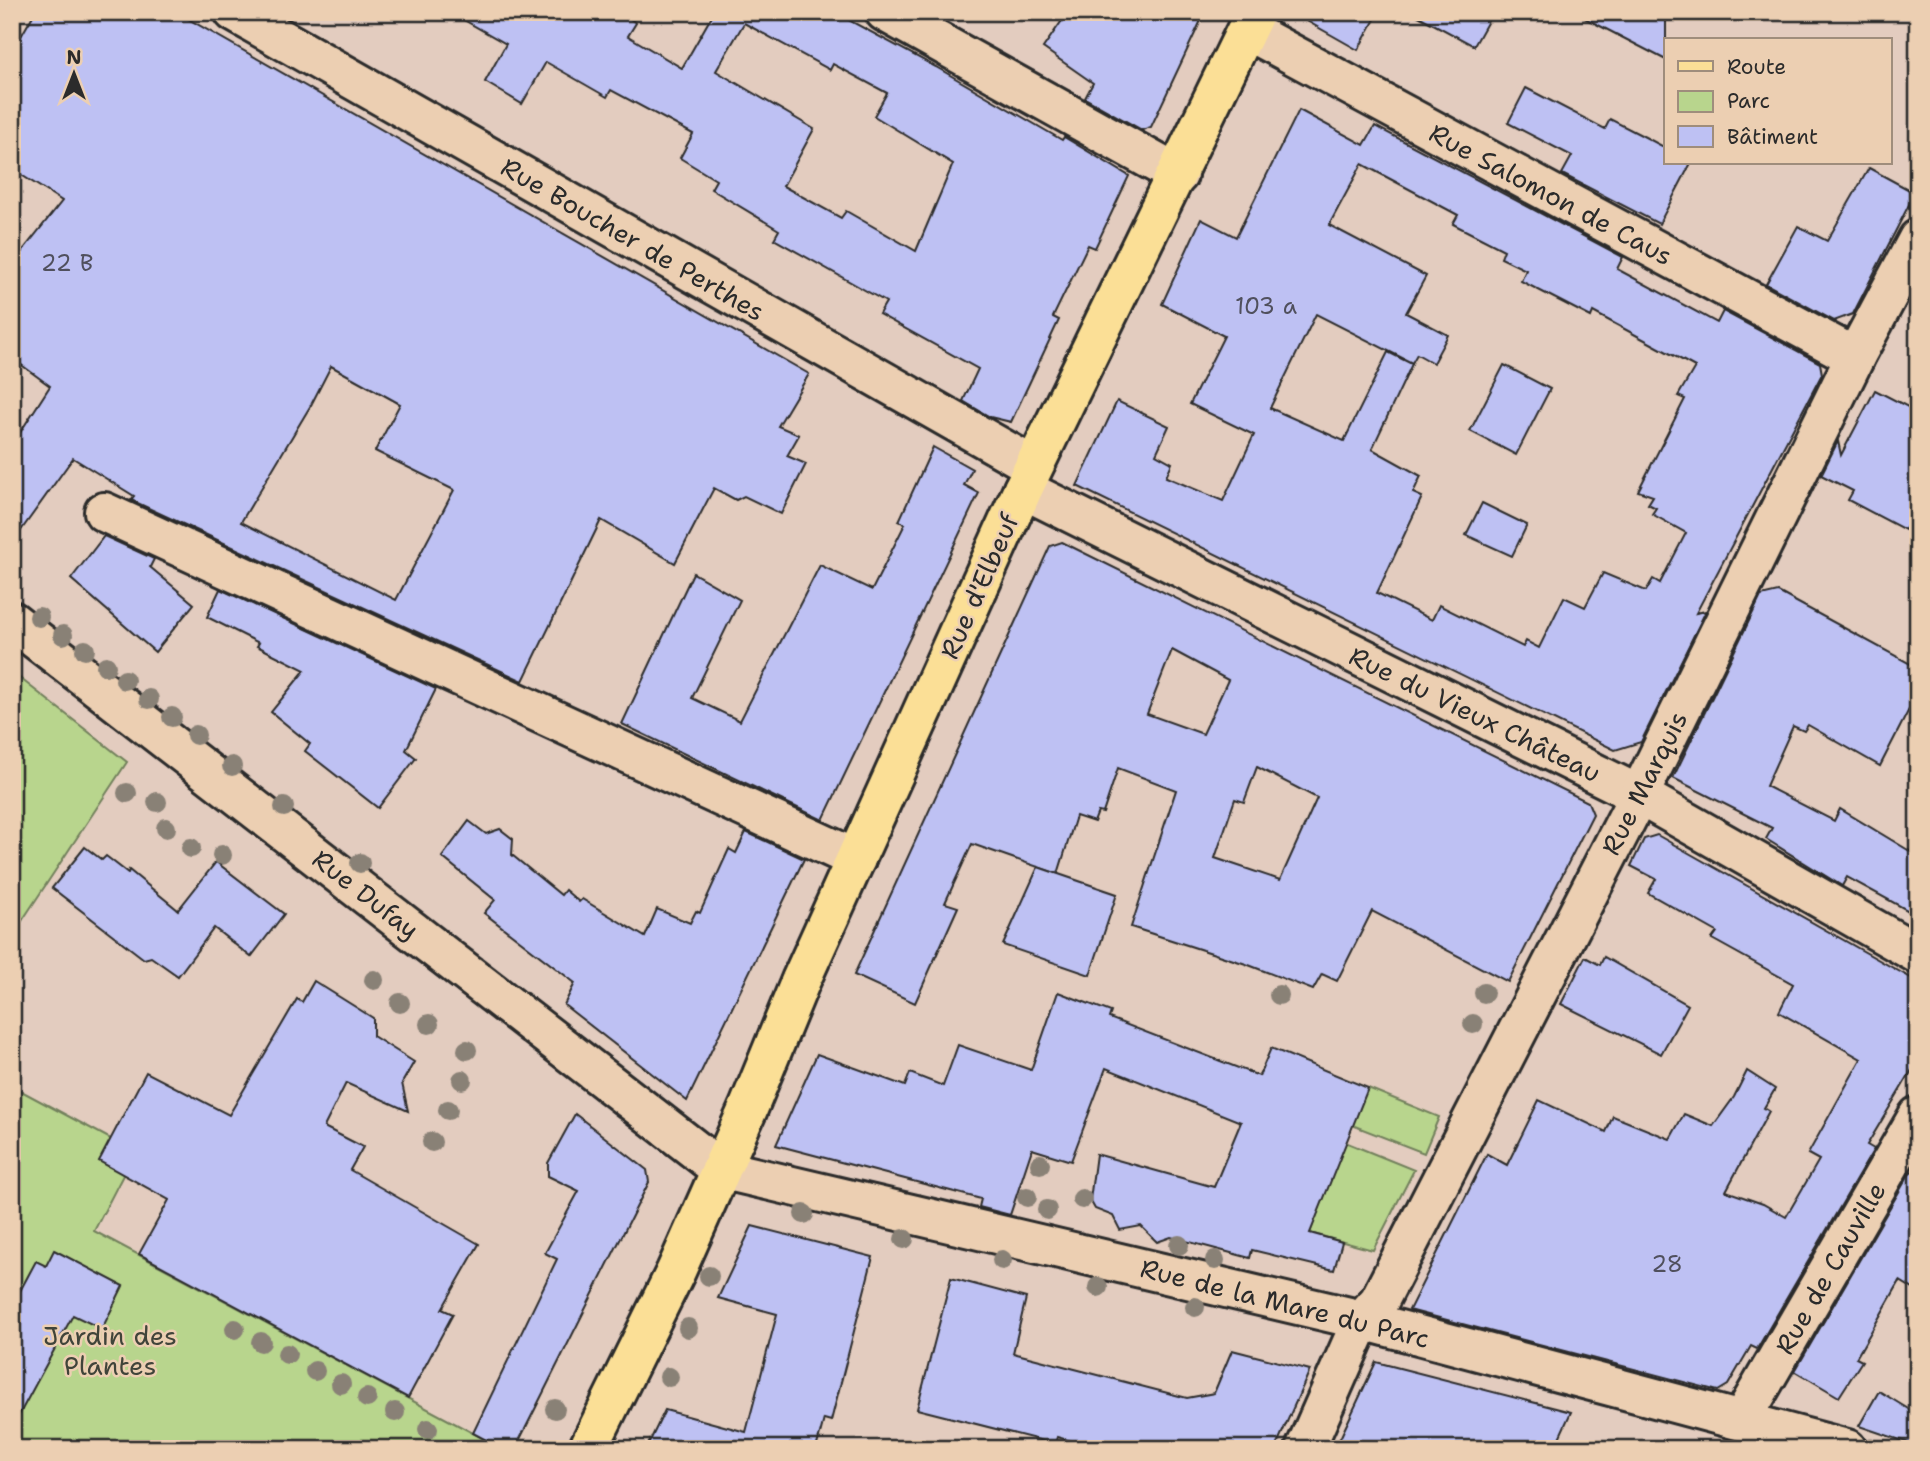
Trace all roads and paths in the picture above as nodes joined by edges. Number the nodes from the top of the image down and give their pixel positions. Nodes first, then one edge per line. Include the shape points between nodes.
1 (234, 12) edge
2 (885, 12) edge
3 (1251, 21) edge
4 (1178, 175) junction
5 (1918, 239) edge
6 (1855, 357) junction
7 (1028, 478) junction
8 (104, 512) dead end
9 (12, 621) edge
10 (1639, 795) junction
11 (856, 859) junction
12 (1918, 954) edge
13 (1918, 1116) edge
14 (720, 1169) junction
15 (1362, 1321) junction
16 (1742, 1419) junction
17 (588, 1449) edge
18 (1305, 1449) edge
19 (1847, 1449) edge

1 - 7 street, Rue Boucher de Perthes
2 - 4 street
3 - 4 main road, Rue d'Elbeuf
3 - 6 street, Rue Salomon de Caus
4 - 7 main road, Rue d'Elbeuf
5 - 6 street, Rue Marquis
6 - 10 street, Rue Marquis
7 - 10 street, Rue du Vieux Château
7 - 11 main road, Rue d'Elbeuf
8 - 11 street
9 - 14 street, Rue Dufay
10 - 12 street, Rue du Vieux Château
10 - 15 street, Rue Marquis via 1379,1301
11 - 14 main road, Rue d'Elbeuf
13 - 16 street, Rue de Cauville
14 - 15 street, Rue de la Mare du Parc
14 - 17 main road, Rue d'Elbeuf via 663,1299
15 - 16 street, Rue de la Mare du Parc
15 - 18 street, Rue Marquis
16 - 19 street, Rue de la Mare du Parc

